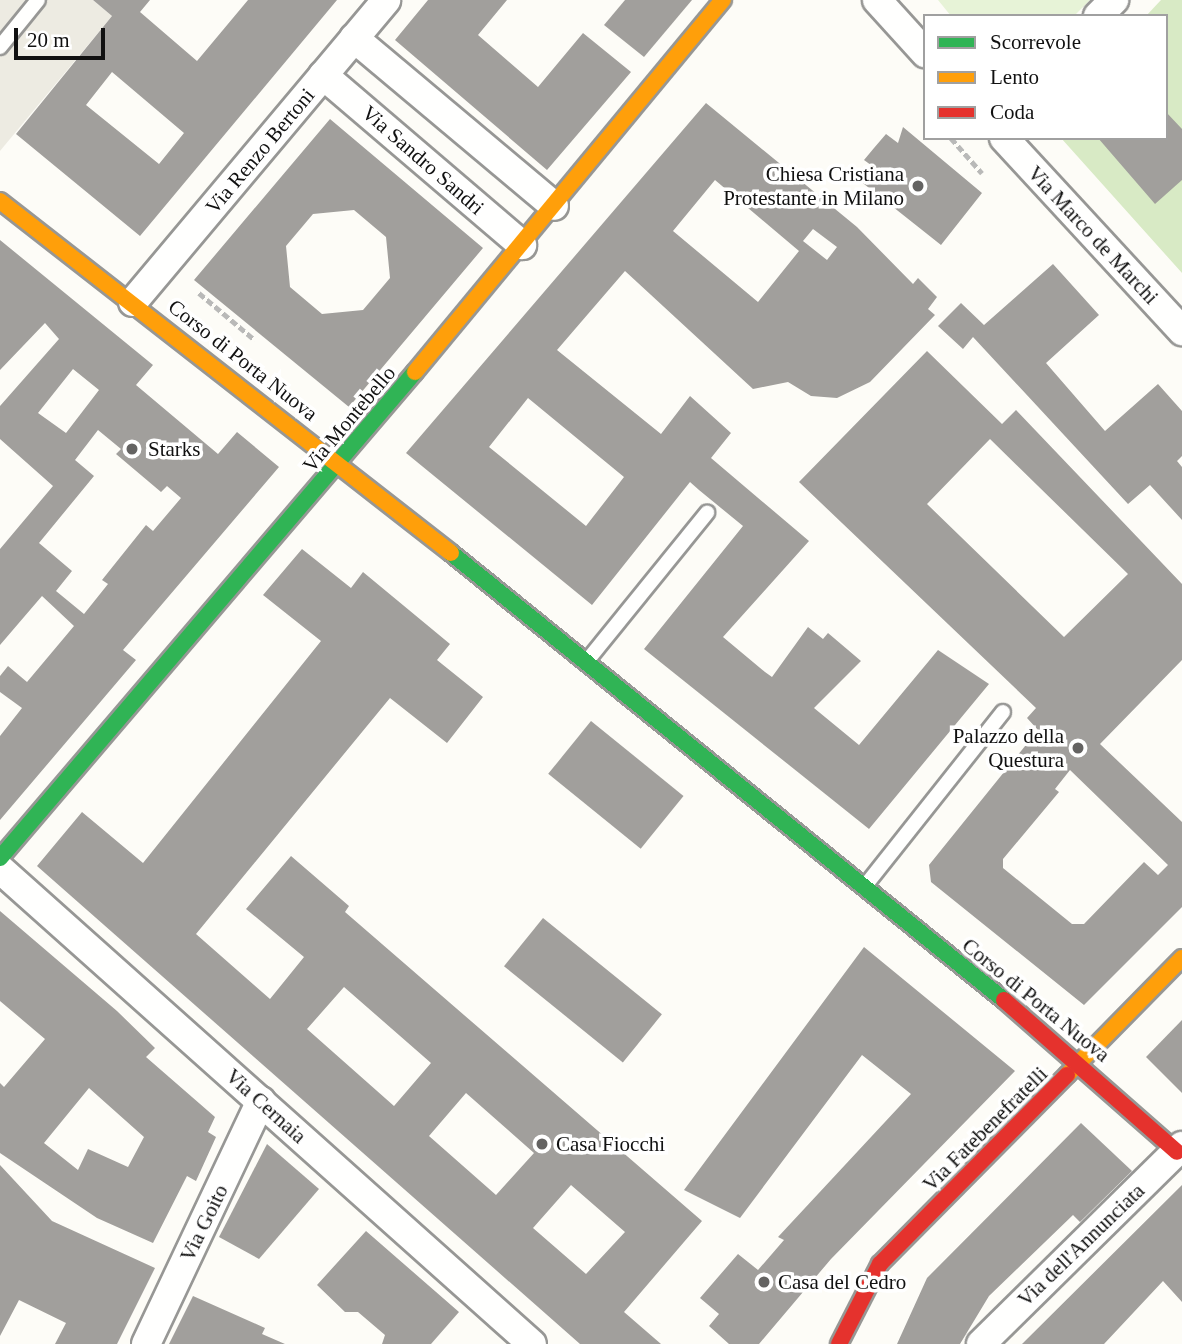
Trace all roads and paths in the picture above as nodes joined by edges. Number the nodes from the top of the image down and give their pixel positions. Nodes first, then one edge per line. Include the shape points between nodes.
1 (38, 0) edge
2 (386, 0) edge
3 (723, 0) edge
4 (877, 0) edge
5 (1114, 0) edge
6 (1100, 14) edge
7 (354, 38) junction
8 (0, 47) edge
9 (923, 50) edge
10 (323, 75) junction
11 (953, 140) edge
12 (1006, 140) edge
13 (982, 173) dead end
14 (0, 201) edge
15 (554, 206) junction
16 (522, 245) junction
17 (199, 293) dead end
18 (133, 302) junction
19 (1182, 331) edge
20 (255, 340) dead end
21 (340, 463) junction
22 (707, 513) dead end
23 (587, 662) junction
24 (1003, 712) dead end
25 (0, 858) edge
26 (0, 869) edge
27 (864, 887) junction
28 (1182, 958) edge
29 (1080, 1062) junction
30 (261, 1101) junction
31 (1179, 1149) edge
32 (146, 1344) edge
33 (532, 1344) edge
34 (839, 1344) edge
35 (981, 1344) edge

1 - 8 lane
2 - 7 street, Via Renzo Bertoni
3 - 15 street, Via Montebello
4 - 9 street
5 - 6 street
7 - 10 street, Via Renzo Bertoni
7 - 15 street
10 - 16 street, Via Sandro Sandri
10 - 18 street, Via Renzo Bertoni
11 - 13 path
12 - 19 street, Via Marco de Marchi
14 - 18 street, Corso di Porta Nuova
15 - 16 street, Via Montebello
16 - 21 street, Via Montebello
17 - 20 path
18 - 21 street, Corso di Porta Nuova
21 - 23 street, Corso di Porta Nuova
21 - 25 street, Via Montebello
22 - 23 lane
23 - 27 street, Corso di Porta Nuova
24 - 27 lane
26 - 30 street, Via Cernaia
27 - 29 street, Corso di Porta Nuova
28 - 29 street, Via Fatebenefratelli
29 - 31 street, Corso di Porta Nuova
29 - 34 street, Via Fatebenefratelli via 880,1264
30 - 32 street, Via Goito
30 - 33 street, Via Cernaia
31 - 35 street, Via dell'Annunciata

